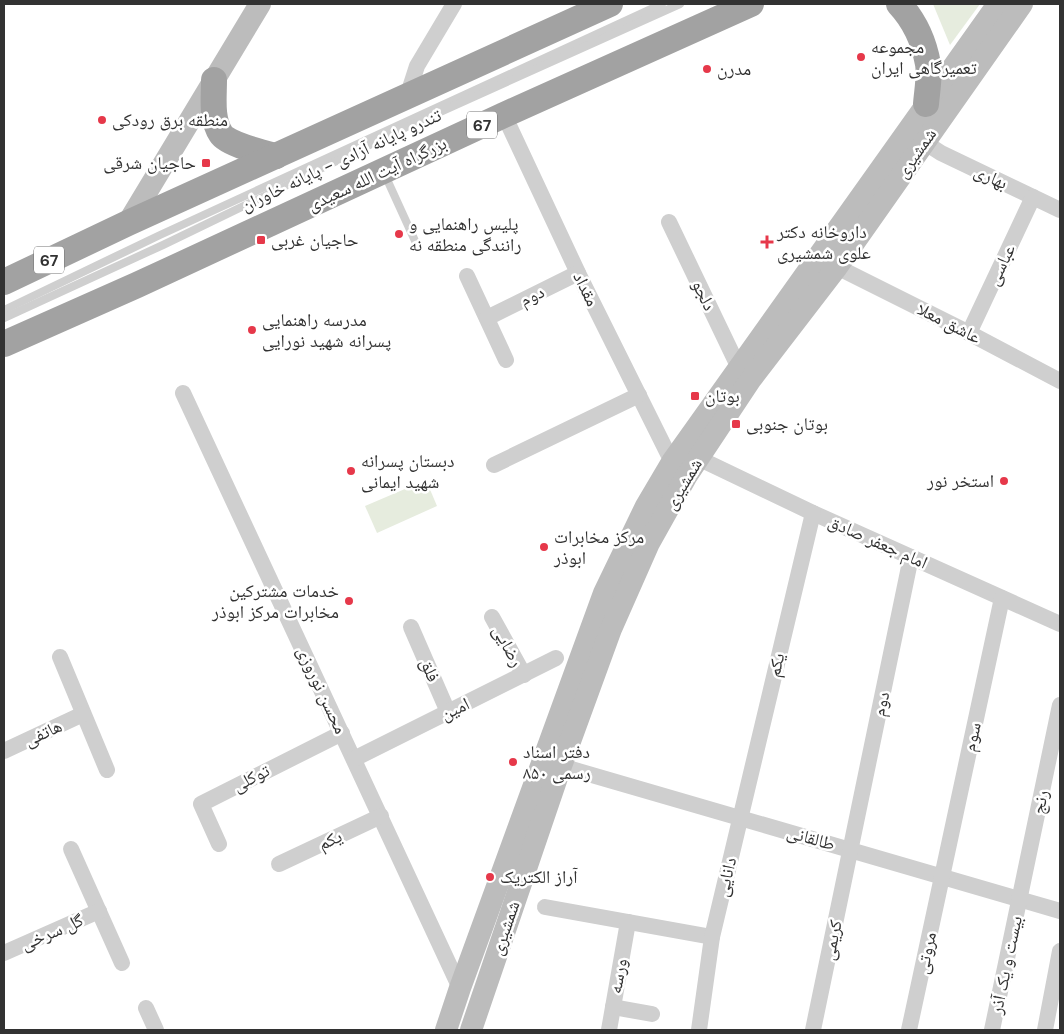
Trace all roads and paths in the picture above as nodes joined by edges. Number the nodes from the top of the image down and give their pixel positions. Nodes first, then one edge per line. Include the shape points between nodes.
1 (260, 4) edge
2 (454, 4) edge
3 (610, 4) edge
4 (662, 4) edge
5 (680, 4) edge
6 (751, 4) edge
7 (898, 4) edge
8 (998, 4) edge
9 (1022, 4) edge
10 (214, 80) junction
11 (407, 97) junction
12 (926, 104) junction
13 (504, 115) junction
14 (924, 142) junction
15 (276, 156) junction
16 (383, 171) junction
17 (1033, 197) junction
18 (1060, 210) edge
19 (669, 222) dead end
20 (128, 223) junction
21 (416, 244) dead end
22 (827, 262) junction
23 (578, 273) junction
24 (467, 276) dead end
25 (4, 282) edge
26 (4, 310) edge
27 (4, 318) edge
28 (487, 318) junction
29 (969, 333) junction
30 (4, 344) edge
31 (506, 360) dead end
32 (745, 373) junction
33 (1060, 381) edge
34 (183, 393) dead end
35 (639, 395) junction
36 (685, 461) junction
37 (494, 465) dead end
38 (813, 513) junction
39 (912, 557) junction
40 (1002, 598) junction
41 (492, 617) dead end
42 (1060, 624) edge
43 (411, 627) dead end
44 (60, 657) dead end
45 (556, 658) dead end
46 (524, 675) junction
47 (1060, 705) edge
48 (448, 712) junction
49 (83, 714) junction
50 (342, 733) junction
51 (4, 751) edge
52 (354, 759) junction
53 (552, 763) junction
54 (107, 770) dead end
55 (381, 816) junction
56 (740, 818) junction
57 (219, 844) dead end
58 (71, 849) dead end
59 (850, 850) junction
60 (279, 864) dead end
61 (942, 876) junction
62 (1020, 899) junction
63 (545, 907) dead end
64 (1060, 911) edge
65 (100, 912) junction
66 (628, 922) junction
67 (712, 937) junction
68 (1060, 951) edge
69 (4, 953) edge
70 (122, 963) dead end
71 (460, 988) junction
72 (482, 996) junction
73 (613, 1007) junction
74 (146, 1008) dead end
75 (652, 1014) dead end
76 (156, 1030) edge
77 (446, 1030) edge
78 (471, 1030) edge
79 (609, 1030) edge
80 (699, 1030) edge
81 (813, 1030) edge
82 (909, 1030) edge
83 (992, 1030) edge
84 (1045, 1030) edge

1 - 10 main road
2 - 11 street via 417,66
3 - 11 highway, 67
4 - 26 lane
5 - 27 lane, تندرو پایانه آزادی - پایانه خاوران via 409,126
6 - 13 highway, بزرگراه آیت الله سعیدی / 67
7 - 12 highway via 919,34 928,65
8 - 12 main road, شمشیری
9 - 14 main road, شمشیری
10 - 15 highway via 216,122 222,136
10 - 20 main road
11 - 15 highway, 67
12 - 22 main road, شمشیری
13 - 16 highway, بزرگراه آیت الله سعیدی / 67
13 - 23 street, مقداد
14 - 17 street, بهاری
14 - 22 main road, شمشیری
15 - 20 highway, 67
16 - 21 lane
16 - 30 highway, بزرگراه آیت الله سعیدی / 67
17 - 18 street, بهاری
17 - 29 street, عباسی
19 - 32 street, دلجو
20 - 25 highway, 67
22 - 29 street, عاشق معلا
22 - 32 main road, شمشیری
23 - 28 street, دوم
23 - 35 street, مقداد
24 - 28 street
28 - 31 street
29 - 33 street, عاشق معلا
32 - 36 main road, شمشیری
34 - 50 street, محسن نوروزی
35 - 36 street, مقداد
35 - 37 street
36 - 38 street, امام جعفر صادق
36 - 53 main road, شمشیری
38 - 39 street, امام جعفر صادق
38 - 56 street, یکم
39 - 40 street, امام جعفر صادق
39 - 59 street, دوم
40 - 42 street, امام جعفر صادق
40 - 61 street, سوم
41 - 46 street, رضایی
43 - 48 street, فلق
44 - 49 street, هاتفی
45 - 46 street, امین
46 - 48 street, امین
47 - 62 street, رنج
48 - 52 street, امین
49 - 51 street, هاتفی
49 - 54 street, هاتفی
50 - 52 street, محسن نوروزی
50 - 57 street, توکلی via 201,804
52 - 55 street, محسن نوروزی
53 - 56 street, طالقانی
53 - 71 main road, شمشیری
53 - 72 main road, شمشیری
55 - 60 street, یکم
55 - 71 street, محسن نوروزی
56 - 59 street, طالقانی
56 - 67 street, دانایی
58 - 65 street, گل سرخی
59 - 61 street, طالقانی
59 - 81 street, کریمی
61 - 62 street, طالقانی
61 - 82 street, مروتی
62 - 64 street, طالقانی
62 - 83 street, بیست و یک آذر
63 - 66 street
65 - 69 street, گل سرخی
65 - 70 street, گل سرخی
66 - 67 street
66 - 73 street, ورسه
67 - 80 street, دانایی
68 - 84 street
71 - 72 main road
71 - 77 main road, شمشیری
72 - 78 main road, شمشیری
73 - 75 street
73 - 79 street, ورسه
74 - 76 street

